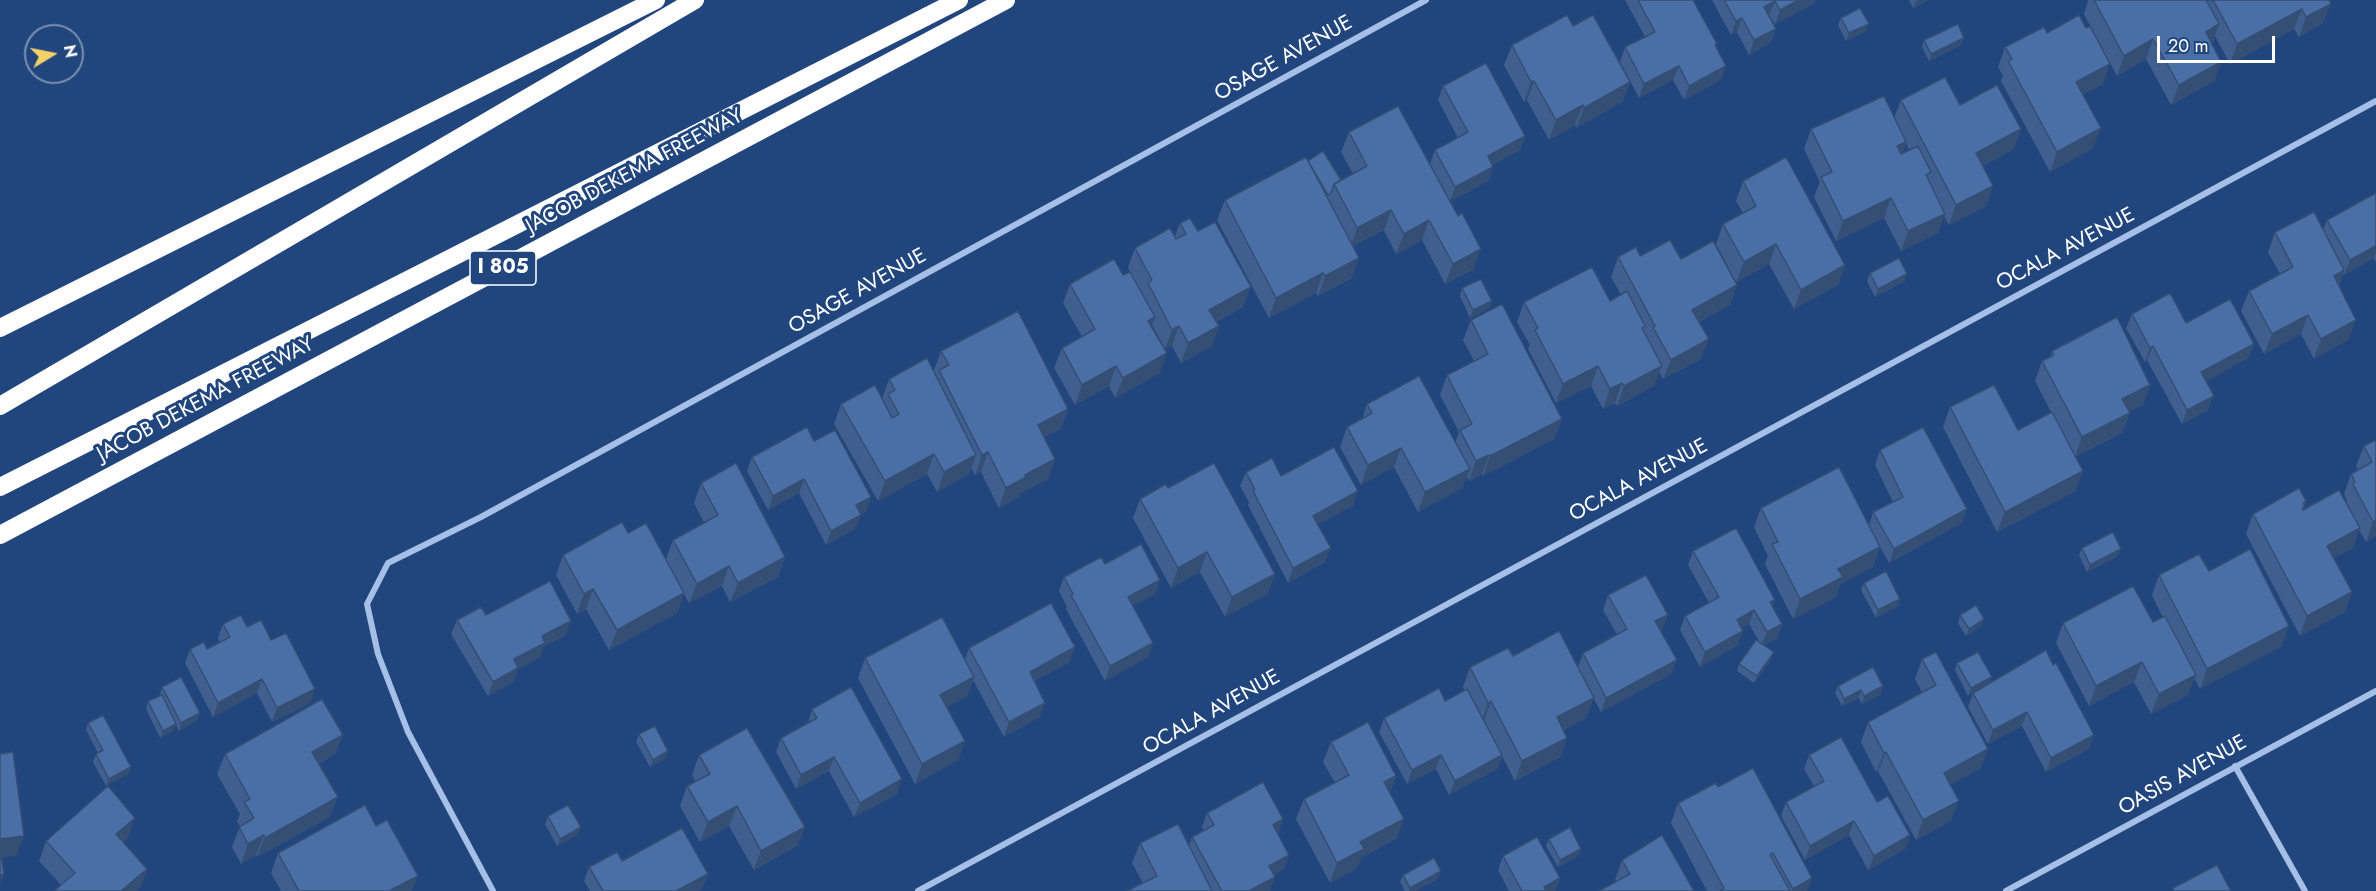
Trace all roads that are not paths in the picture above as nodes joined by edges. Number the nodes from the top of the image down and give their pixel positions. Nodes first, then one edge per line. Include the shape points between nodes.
1 (656, 0) edge
2 (695, 0) edge
3 (959, 0) edge
4 (1006, 0) edge
5 (1426, 0) edge
6 (2376, 101) edge
7 (0, 328) edge
8 (0, 406) edge
9 (0, 487) edge
10 (0, 535) edge
11 (2376, 691) edge
12 (2235, 766) junction
13 (493, 891) edge
14 (918, 891) edge
15 (2006, 891) edge
16 (2305, 891) edge

1 - 7 highway
2 - 8 highway
3 - 9 highway
4 - 10 highway, JACOB DEKEMA FREEWAY / I 805
5 - 13 street, OSAGE AVENUE via 481,517 388,563 367,604 378,654 408,732
6 - 14 street, OCALA AVENUE
11 - 12 street, OASIS AVENUE
12 - 15 street, OASIS AVENUE
12 - 16 street

